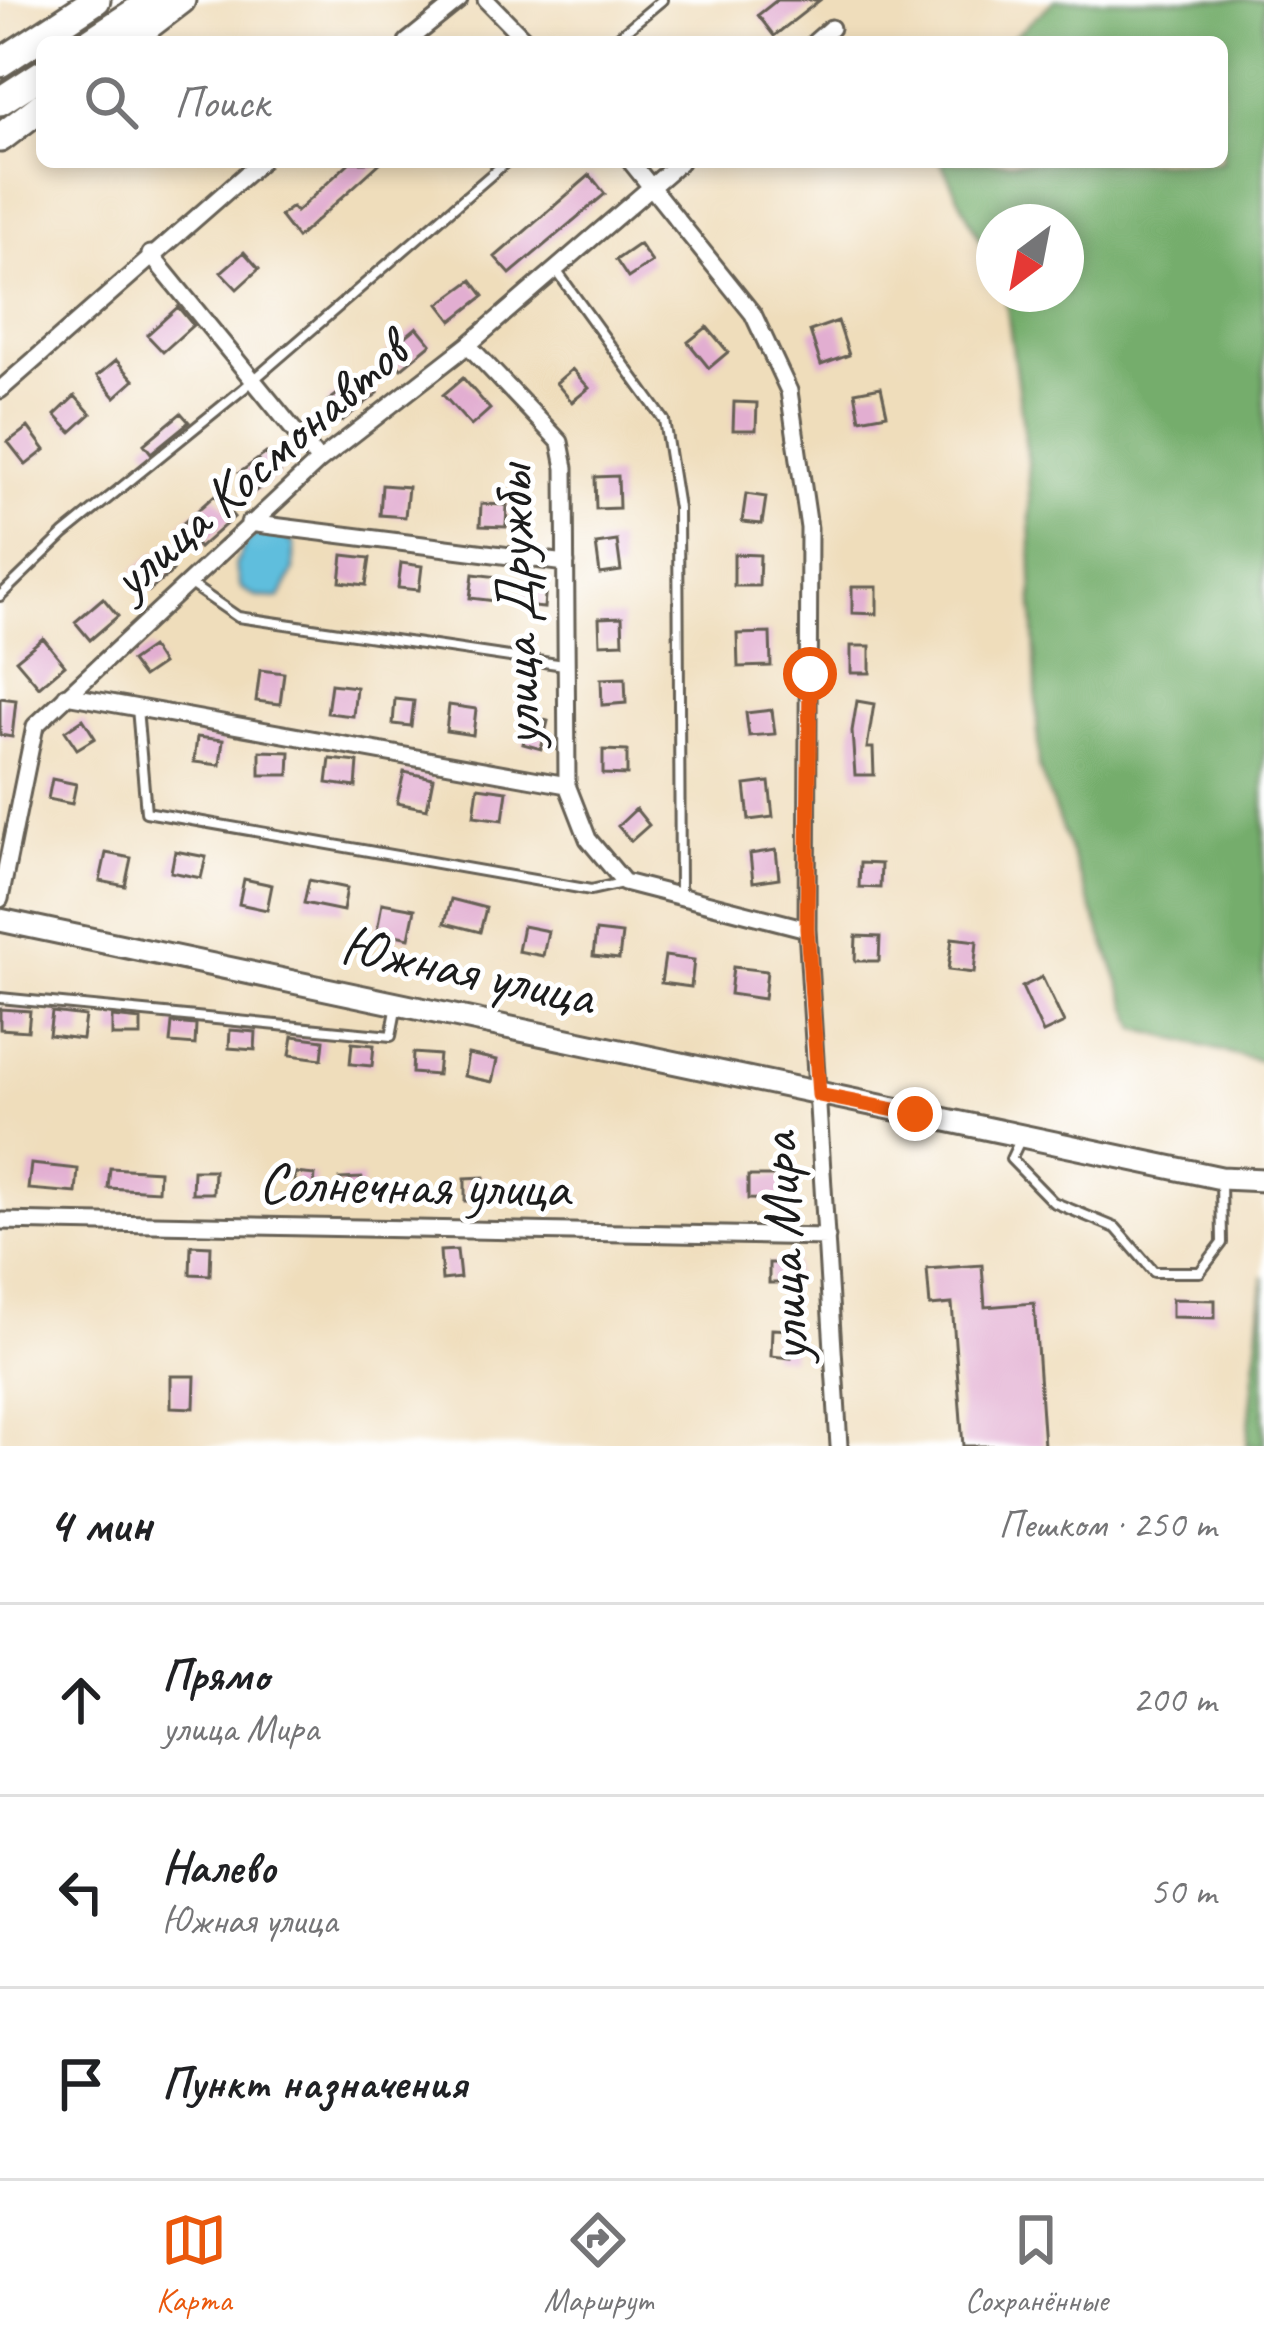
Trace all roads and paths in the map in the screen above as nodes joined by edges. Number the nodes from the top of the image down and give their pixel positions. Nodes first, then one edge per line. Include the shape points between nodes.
1 (96, 0) edge
2 (154, 0) edge
3 (181, 0) edge
4 (459, 0) edge
5 (486, 0) edge
6 (662, 0) edge
7 (832, 28) dead end
8 (42, 36) edge
9 (99, 36) edge
10 (134, 36) edge
11 (414, 36) edge
12 (521, 36) edge
13 (619, 36) edge
14 (822, 36) edge
15 (36, 40) edge
16 (0, 64) edge
17 (36, 78) edge
18 (0, 101) edge
19 (36, 111) edge
20 (0, 138) edge
21 (253, 168) edge
22 (499, 168) edge
23 (636, 168) edge
24 (673, 168) edge
25 (651, 187) junction
26 (150, 254) junction
27 (556, 270) junction
28 (469, 345) junction
29 (252, 378) junction
30 (0, 390) edge
31 (320, 461) junction
32 (249, 523) junction
33 (566, 562) junction
34 (186, 581) junction
35 (0, 596) edge
36 (565, 665) junction
37 (66, 695) junction
38 (136, 708) junction
39 (567, 785) junction
40 (624, 882) junction
41 (680, 897) junction
42 (0, 899) edge
43 (0, 920) edge
44 (807, 929) junction
45 (0, 998) edge
46 (397, 1003) junction
47 (819, 1095) junction
48 (1022, 1136) junction
49 (1221, 1178) junction
50 (1264, 1180) edge
51 (0, 1221) edge
52 (827, 1237) junction
53 (838, 1446) edge

1 - 8 highway
2 - 9 highway
3 - 10 highway
4 - 11 street
5 - 12 street
6 - 13 lane
7 - 14 street
15 - 16 highway
17 - 18 highway
19 - 20 highway
21 - 26 street
22 - 29 lane
23 - 25 street, улица Мира
24 - 25 street, улица Космонавтов
25 - 27 street, улица Космонавтов
25 - 44 street, улица Мира via 753,314 789,391 809,528
26 - 29 street
26 - 30 street
27 - 28 street, улица Космонавтов
27 - 41 lane via 664,421 678,508
28 - 31 street, улица Космонавтов
28 - 33 street, улица Дружбы via 560,442
29 - 31 street
29 - 35 lane
31 - 32 street, улица Космонавтов
32 - 33 street
32 - 34 street, улица Космонавтов
33 - 36 street, улица Дружбы
34 - 36 lane via 238,617
34 - 37 street, улица Космонавтов
36 - 39 street, улица Дружбы
37 - 38 street
37 - 42 street, улица Космонавтов via 34,726
38 - 39 street
38 - 40 lane via 146,812 591,890
39 - 40 street, улица Дружбы via 588,839
40 - 41 street
41 - 44 street
43 - 46 main road, Южная улица
44 - 47 street, улица Мира
45 - 46 lane via 391,1036
46 - 47 main road, Южная улица
47 - 48 main road, Южная улица
47 - 52 street, улица Мира
48 - 49 main road, Южная улица
48 - 49 lane via 1011,1160 1042,1194 1116,1228 1154,1272 1200,1272 1222,1243
49 - 50 main road, Южная улица
51 - 52 street, Солнечная улица
52 - 53 street, улица Мира

